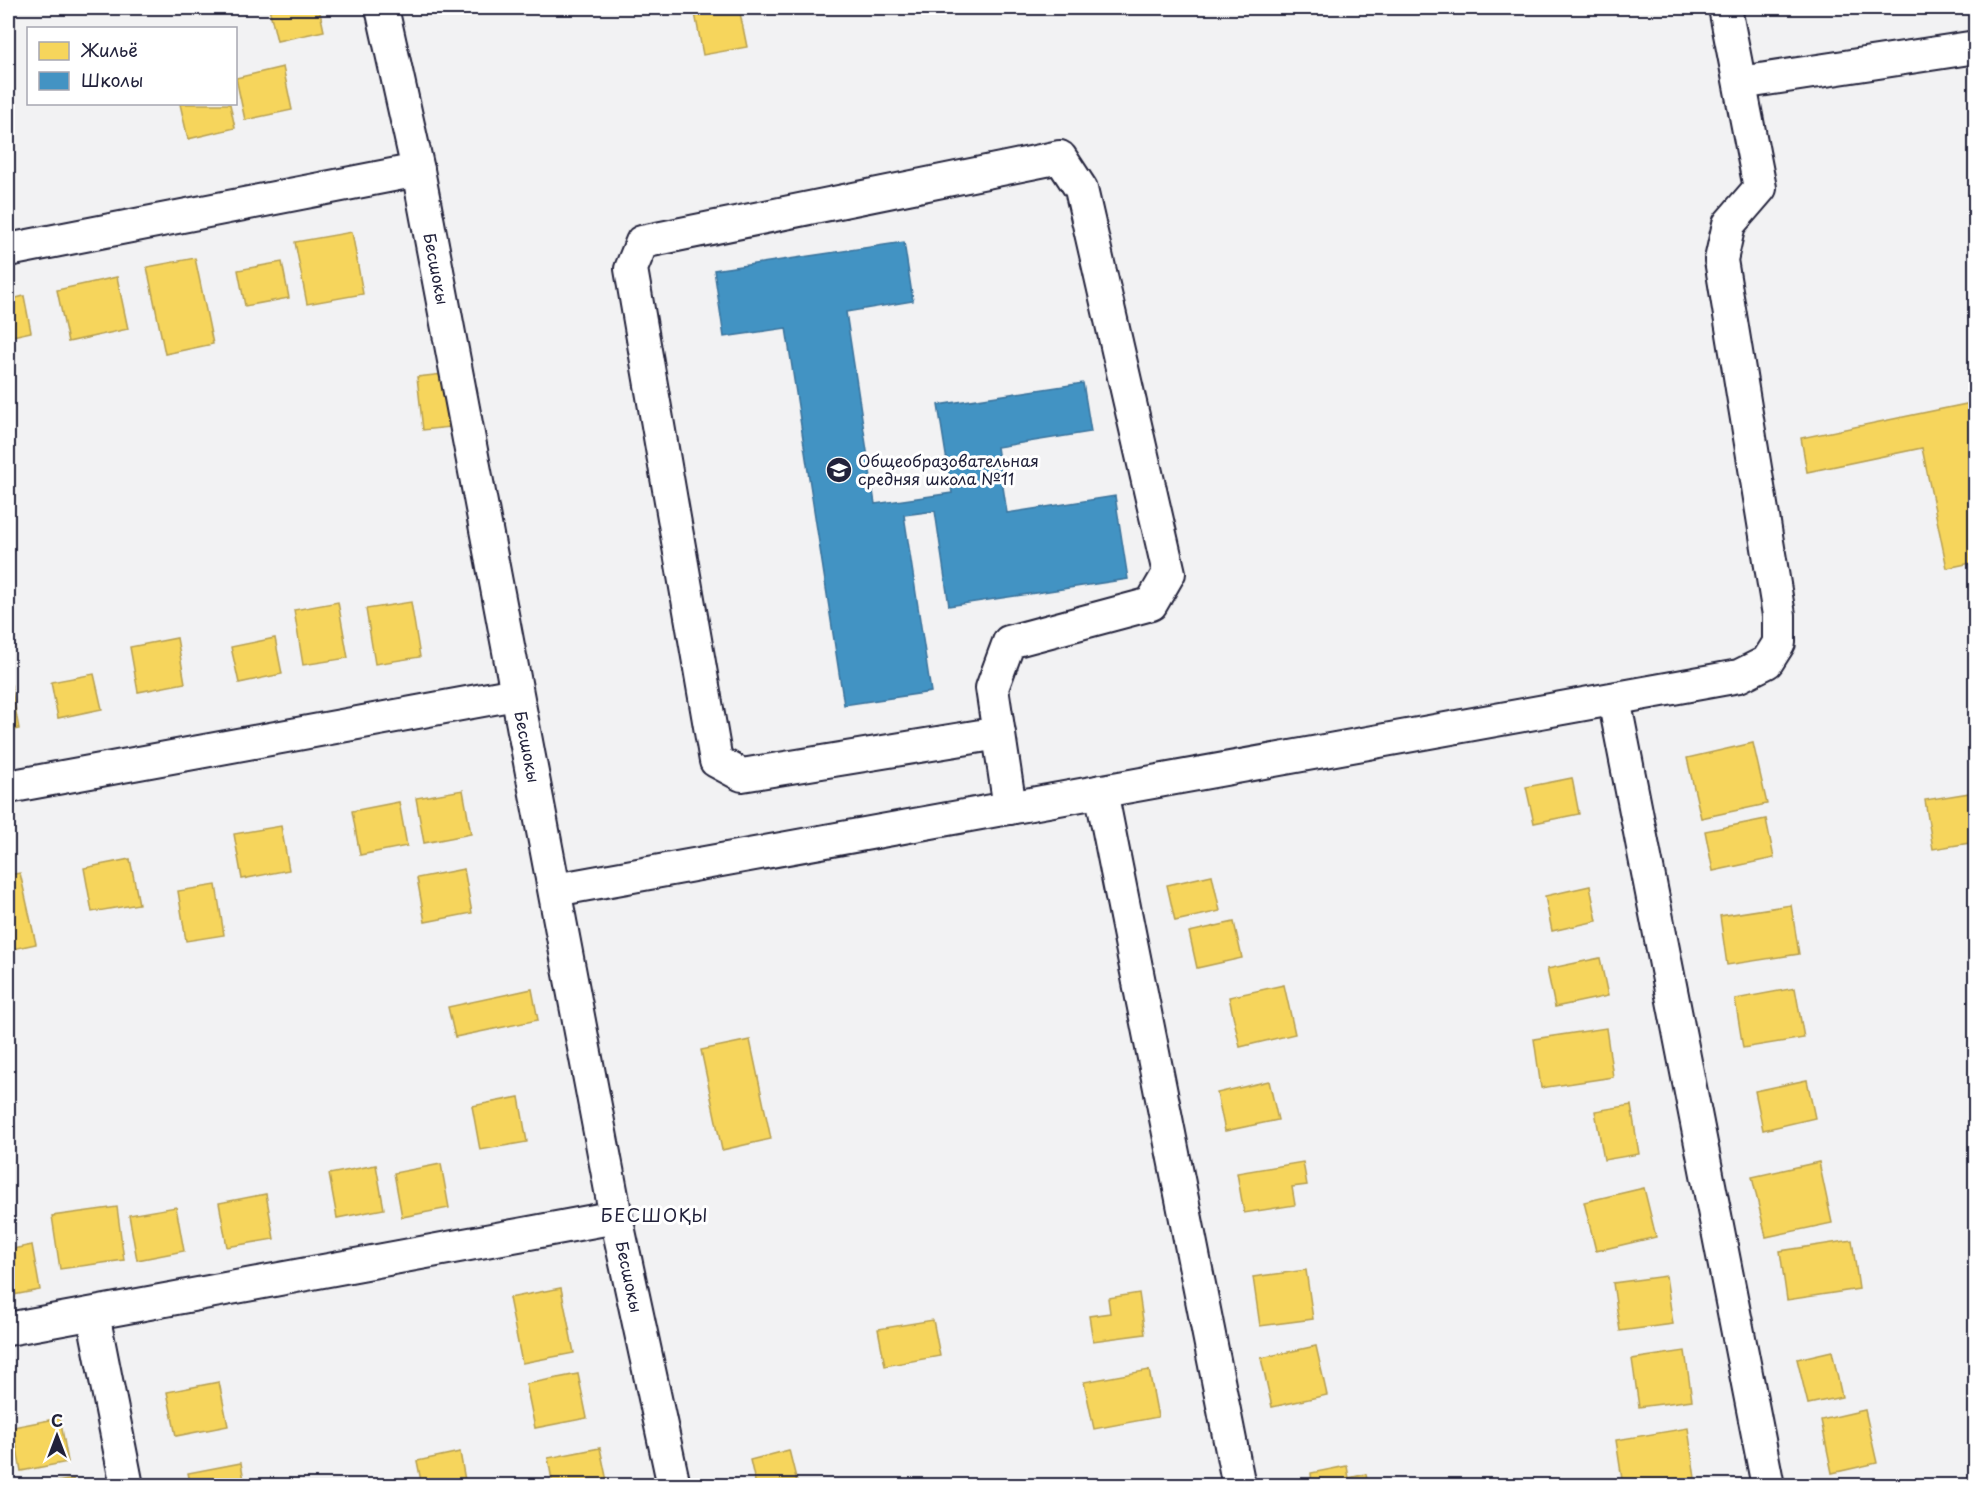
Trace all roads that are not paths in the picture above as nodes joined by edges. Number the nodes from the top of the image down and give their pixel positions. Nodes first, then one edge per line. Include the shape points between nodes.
1 (382, 8) edge
2 (1725, 8) edge
3 (1976, 47) edge
4 (1740, 83) junction
5 (418, 171) junction
6 (8, 250) edge
7 (516, 694) junction
8 (1614, 699) junction
9 (999, 733) junction
10 (8, 787) edge
11 (1101, 791) junction
12 (1010, 808) junction
13 (555, 890) junction
14 (616, 1217) junction
15 (93, 1314) junction
16 (8, 1329) edge
17 (127, 1485) edge
18 (674, 1485) edge
19 (1239, 1485) edge
20 (1768, 1485) edge

1 - 5 street, Бесшокы
2 - 4 street
3 - 4 street
4 - 8 street via 1760,188 1729,224 1721,260 1779,615 1779,643 1767,663 1739,676
5 - 6 street
5 - 7 street, Бесшокы
7 - 10 street
7 - 13 street, Бесшокы
8 - 11 street
8 - 20 street
9 - 9 street via 992,688 1008,642 1151,604 1169,573 1081,189 1060,157 642,242 631,269 716,761 742,775
9 - 12 street
11 - 12 street
11 - 19 street
12 - 13 street
13 - 14 street, Бесшокы
14 - 15 street
14 - 18 street, Бесшокы
15 - 16 street
15 - 17 street

